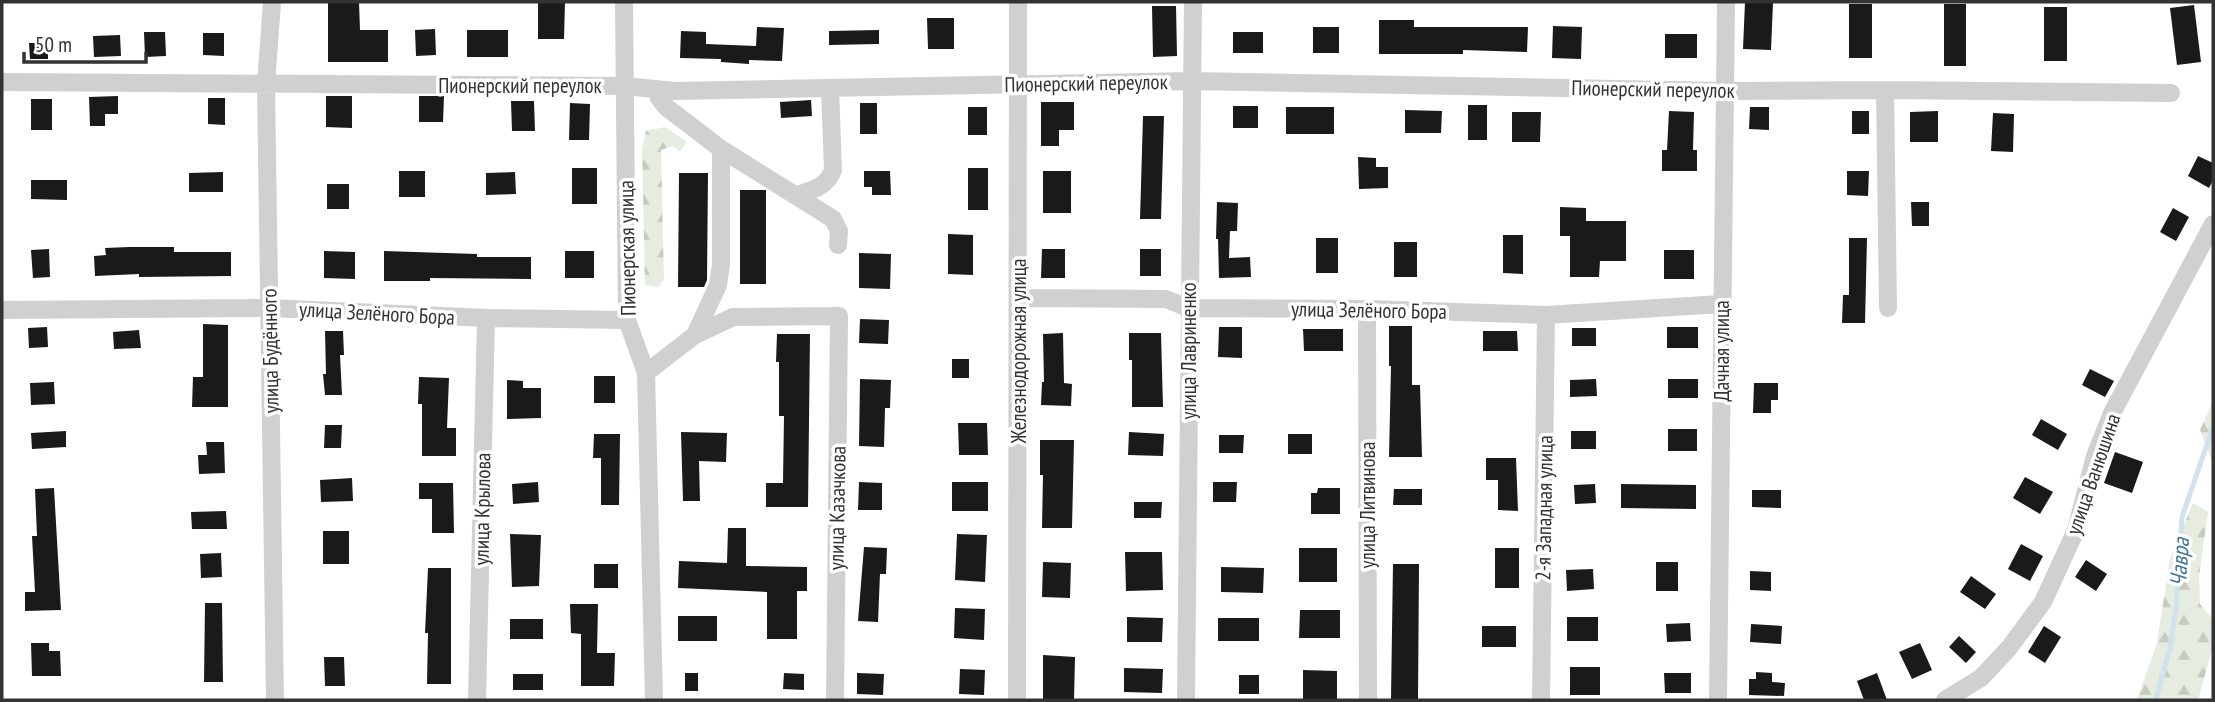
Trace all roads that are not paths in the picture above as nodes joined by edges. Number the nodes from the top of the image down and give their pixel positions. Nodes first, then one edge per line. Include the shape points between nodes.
1 (272, 2) edge
2 (624, 2) edge
3 (1018, 2) edge
4 (1193, 2) edge
5 (1726, 2) edge
6 (1192, 81) junction
7 (2, 82) edge
8 (1017, 84) junction
9 (266, 85) junction
10 (624, 86) junction
11 (830, 88) junction
12 (657, 89) junction
13 (1885, 90) junction
14 (1723, 91) junction
15 (2171, 93) dead end
16 (721, 149) junction
17 (797, 195) junction
18 (2213, 224) edge
19 (838, 245) dead end
20 (1018, 298) junction
21 (1721, 304) junction
22 (269, 308) junction
23 (1188, 308) junction
24 (1888, 308) dead end
25 (1367, 309) junction
26 (2, 310) edge
27 (1546, 315) junction
28 (486, 318) junction
29 (627, 320) junction
30 (695, 335) junction
31 (646, 373) junction
32 (275, 700) edge
33 (477, 700) edge
34 (654, 700) edge
35 (835, 700) edge
36 (1017, 700) edge
37 (1186, 700) edge
38 (1368, 700) edge
39 (1541, 700) edge
40 (1718, 700) edge
41 (1945, 700) edge

1 - 9 street, улица Будённого
2 - 10 street, Пионерская улица
3 - 8 street, Железнодорожная улица
4 - 6 street, улица Лавриненко
5 - 14 street, Дачная улица
6 - 8 street, Пионерский переулок
6 - 14 street, Пионерский переулок
6 - 23 street, улица Лавриненко
7 - 9 street, Пионерский переулок
8 - 11 street, Пионерский переулок
8 - 20 street, Железнодорожная улица
9 - 10 street, Пионерский переулок
9 - 22 street, улица Будённого
10 - 12 street, Пионерский переулок
10 - 29 street, Пионерская улица
11 - 12 street, Пионерский переулок
11 - 17 street via 833,170 821,186
12 - 16 street via 666,107
13 - 14 street, Пионерский переулок
13 - 15 street, Пионерский переулок
13 - 24 street
14 - 21 street, Дачная улица
16 - 17 street
16 - 30 street via 721,265 718,285
17 - 19 street via 833,219 839,231
18 - 41 street, улица Ванюшина via 2112,413 2095,456 2076,530 2043,602 1981,678
20 - 23 street, улица Зелёного Бора via 1166,299
20 - 36 street, Железнодорожная улица
21 - 27 street, улица Зелёного Бора
21 - 40 street, Дачная улица
22 - 26 street, улица Зелёного Бора
22 - 28 street, улица Зелёного Бора
22 - 32 street, улица Будённого
23 - 25 street, улица Зелёного Бора
23 - 37 street, улица Лавриненко
25 - 27 street, улица Зелёного Бора
25 - 38 street, улица Литвинова
27 - 39 street, 2-я Западная улица
28 - 29 street, улица Зелёного Бора
28 - 33 street, улица Крылова
29 - 31 street, Пионерская улица
30 - 31 street
30 - 35 street, улица Казачкова via 733,317 839,316
31 - 34 street, Пионерская улица

